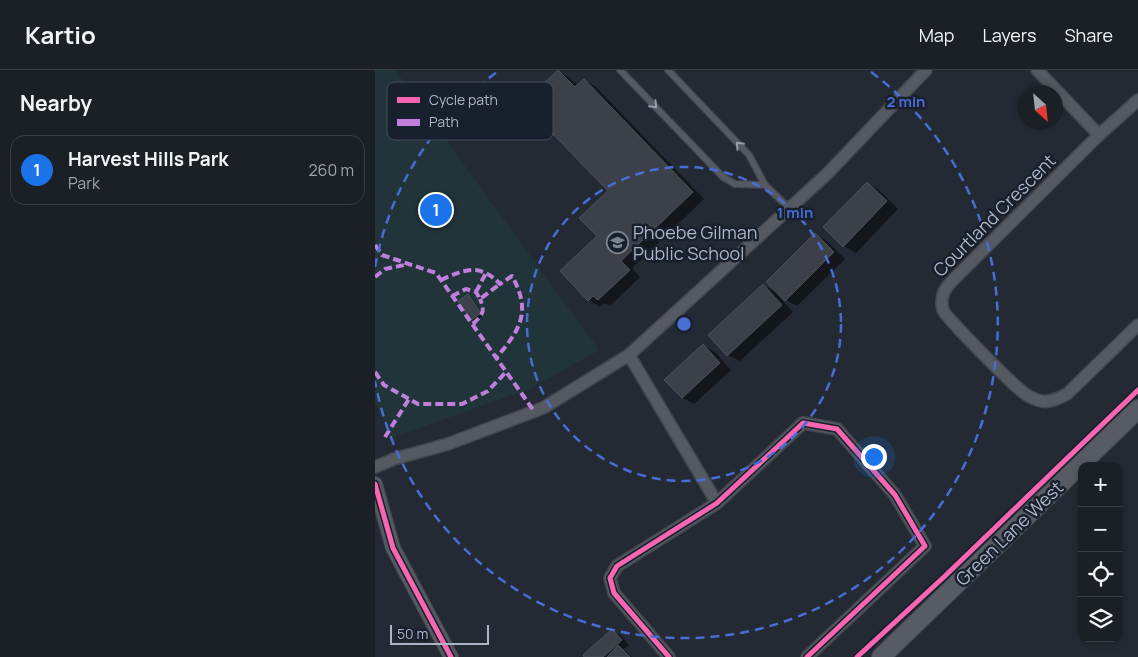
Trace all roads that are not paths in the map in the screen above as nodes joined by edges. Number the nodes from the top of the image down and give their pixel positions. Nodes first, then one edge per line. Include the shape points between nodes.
1 (620, 70) edge
2 (668, 70) edge
3 (926, 70) edge
4 (1037, 70) edge
5 (1138, 100) edge
6 (1099, 135) junction
7 (765, 185) junction
8 (789, 208) junction
9 (1138, 325) edge
10 (629, 355) junction
11 (1138, 409) edge
12 (375, 467) edge
13 (375, 484) edge
14 (717, 503) junction
15 (451, 657) edge
16 (669, 657) edge
17 (807, 657) edge
18 (881, 657) edge

1 -> 7 lane via 723,177 735,184
7 -> 2 lane via 749,155
3 - 8 street via 828,173
4 - 6 street
5 - 6 street, Courtland Crescent
6 - 9 street, Courtland Crescent via 943,290 944,312 1024,394 1042,402 1067,394
7 - 8 lane
8 - 10 street
10 - 12 street via 543,408
10 - 14 street
11 - 18 main road, Green Lane West
13 - 15 street via 393,548
14 - 16 street via 617,566 610,578 614,592
14 - 17 street via 803,423 837,429 895,495 925,546

